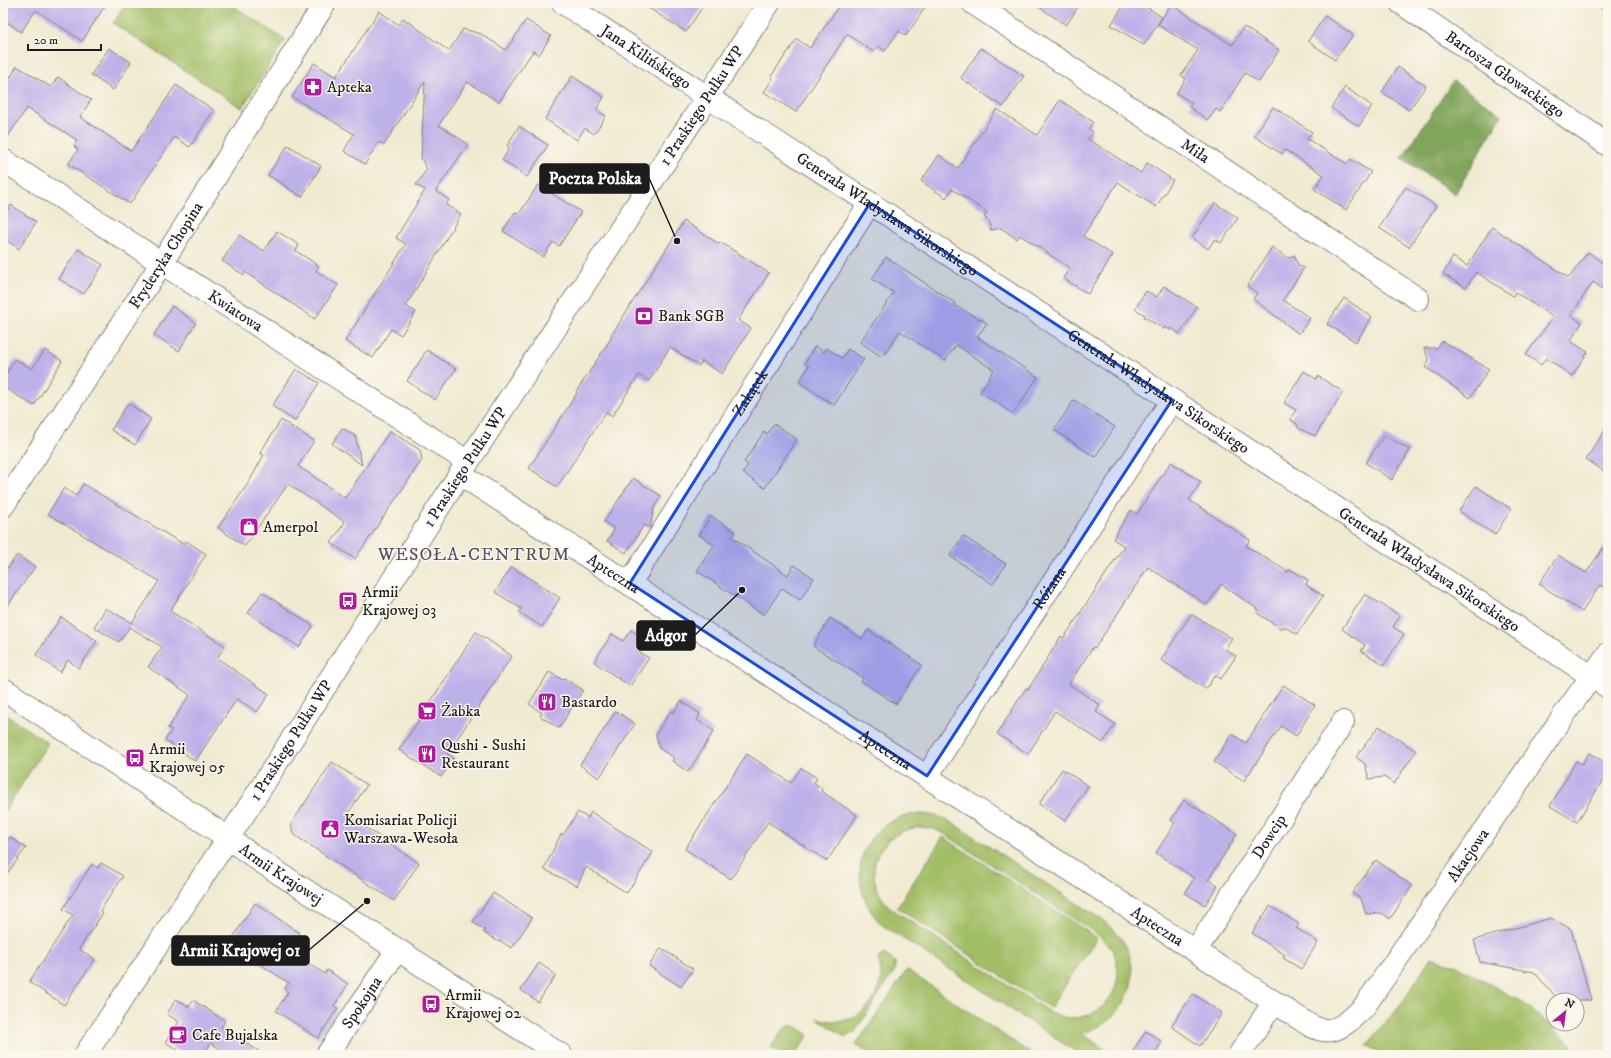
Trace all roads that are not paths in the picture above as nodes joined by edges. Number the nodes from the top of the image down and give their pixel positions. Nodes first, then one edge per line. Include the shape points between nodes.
1 (325, 3) edge
2 (564, 3) edge
3 (769, 3) edge
4 (973, 3) edge
5 (1401, 3) edge
6 (708, 97) junction
7 (1608, 145) edge
8 (3, 160) edge
9 (870, 203) junction
10 (161, 264) junction
11 (1418, 299) dead end
12 (1172, 400) junction
13 (464, 468) junction
14 (3, 506) edge
15 (630, 583) junction
16 (1608, 654) edge
17 (1600, 681) edge
18 (3, 689) edge
19 (1343, 722) dead end
20 (927, 776) junction
21 (228, 838) junction
22 (397, 950) junction
23 (1196, 950) junction
24 (1274, 1002) junction
25 (1311, 1026) joint
26 (85, 1055) edge
27 (327, 1055) edge
28 (561, 1055) edge
29 (1239, 1055) edge

1 - 10 street, Fryderyka Chopina
2 - 6 street, Jana Kilińskiego
3 - 6 street, 1 Praskiego Pułku WP
4 - 11 street, Miła
5 - 7 street, Bartosza Głowackiego
6 - 9 street, Generała Władysława Sikorskiego
6 - 13 street, 1 Praskiego Pułku WP
8 - 10 street, Kwiatowa
9 - 12 street, Generała Władysława Sikorskiego
9 - 15 street, Zakątek
10 - 13 street, Kwiatowa
10 - 14 street, Fryderyka Chopina
12 - 17 street, Generała Władysława Sikorskiego
12 - 20 street, Różana
13 - 15 street, Apteczna
13 - 21 street, 1 Praskiego Pułku WP
15 - 20 street, Apteczna
16 - 17 street, Akacjowa
17 - 25 street, Akacjowa via 1364,1007 1345,1025 1336,1029 1323,1031
18 - 21 street, Armii Krajowej
19 - 23 street, Dowcip
20 - 23 street, Apteczna
21 - 22 street, Armii Krajowej
21 - 26 street, 1 Praskiego Pułku WP
22 - 27 street, Spokojna
22 - 28 street, Armii Krajowej
23 - 24 street, Apteczna
24 - 25 street, Apteczna
24 - 29 street

